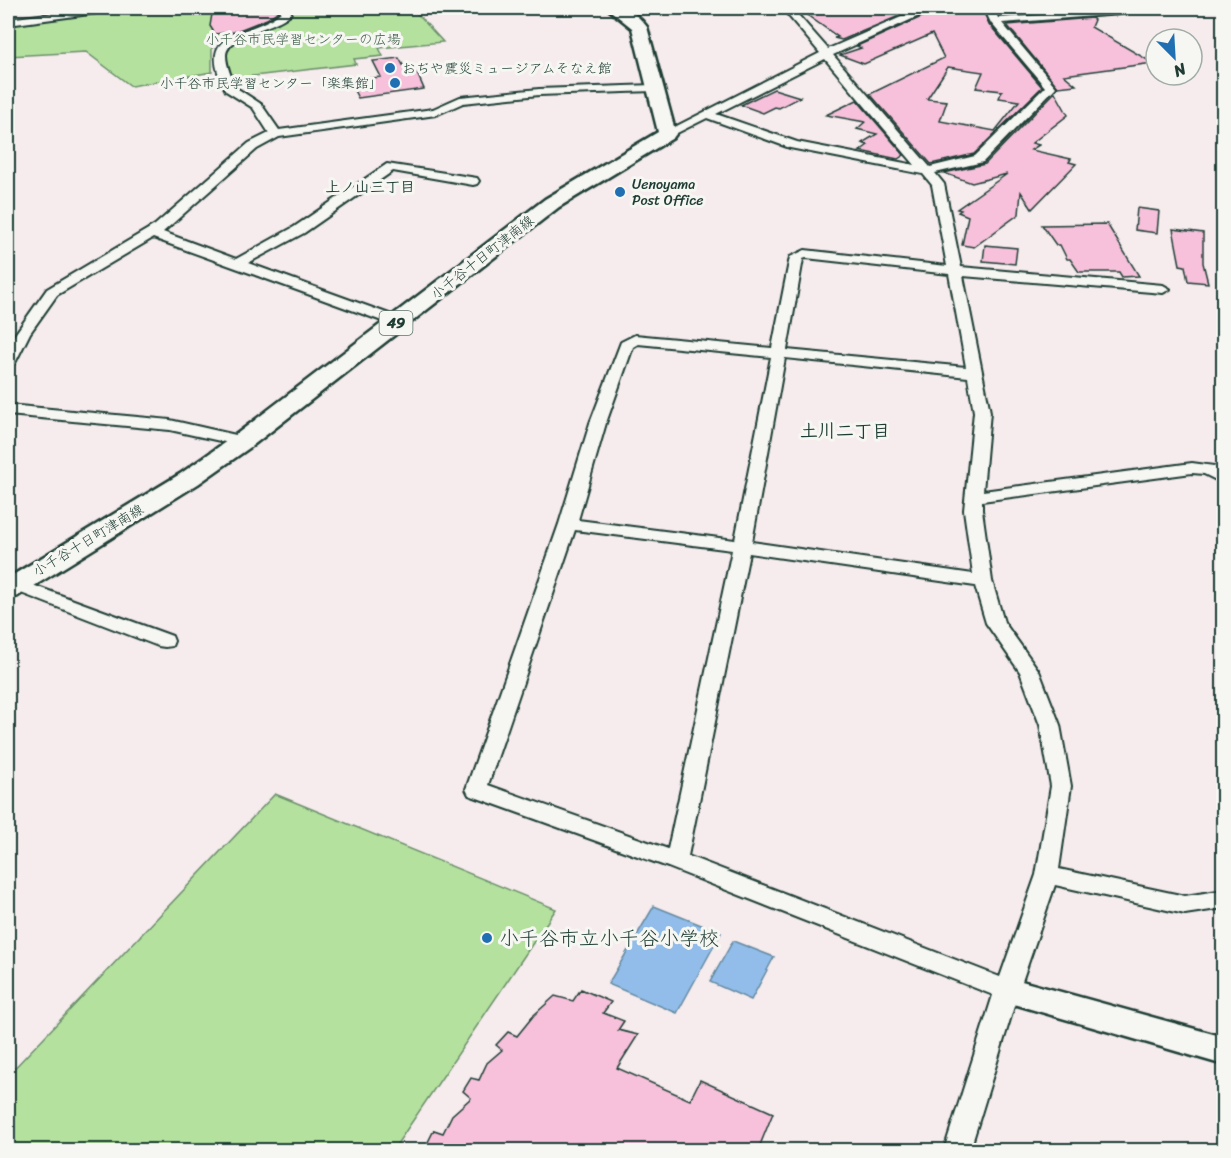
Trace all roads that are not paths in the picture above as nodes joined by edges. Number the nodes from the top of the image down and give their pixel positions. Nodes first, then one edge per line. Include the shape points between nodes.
1 (112, 8) edge
2 (285, 8) edge
3 (614, 8) edge
4 (787, 8) edge
5 (929, 8) edge
6 (989, 8) edge
7 (1121, 11) dead end
8 (8, 21) edge
9 (994, 21) junction
10 (826, 54) junction
11 (653, 88) junction
12 (706, 114) junction
13 (276, 134) junction
14 (667, 134) junction
15 (926, 171) junction
16 (473, 181) dead end
17 (153, 233) junction
18 (238, 263) junction
19 (955, 271) junction
20 (1163, 289) dead end
21 (398, 322) junction
22 (779, 355) junction
23 (8, 363) edge
24 (976, 373) junction
25 (8, 410) edge
26 (243, 441) junction
27 (1224, 479) edge
28 (975, 497) junction
29 (568, 524) junction
30 (742, 546) junction
31 (983, 581) junction
32 (10, 586) edge
33 (165, 641) dead end
34 (676, 861) junction
35 (1047, 875) junction
36 (1224, 899) edge
37 (1007, 990) junction
38 (1224, 1051) edge
39 (957, 1150) edge

1 - 8 street
2 - 13 street via 286,13 279,19 228,40 221,56 230,89 257,106
3 - 11 main road via 639,27
4 - 10 street
5 - 10 street
6 - 9 street
7 - 9 street
9 - 15 street via 1051,87 979,159
10 - 12 street
10 - 15 street
11 - 13 street via 539,92 460,100 436,112
11 - 14 main road
12 - 14 street
12 - 15 street via 794,145
13 - 17 street via 253,146
14 - 21 main road, 小千谷十日町津南線 / 49 via 552,203
15 - 19 street via 938,184
16 - 18 street via 391,167 299,230
17 - 18 street
17 - 23 street via 52,292 23,333
18 - 21 street
19 - 20 street
19 - 22 street via 805,254 797,257
19 - 24 street
21 - 26 main road, 小千谷十日町津南線 / 49
22 - 24 street
22 - 29 street via 635,339 626,345
22 - 30 street
24 - 28 street via 981,412
25 - 26 street via 178,426
26 - 32 main road, 小千谷十日町津南線 / 49 via 189,479
27 - 28 street via 1208,469 1192,468
28 - 31 street via 973,510
29 - 30 street
29 - 34 street via 476,789
30 - 31 street
30 - 34 street
31 - 35 street via 995,623 1029,671 1050,725 1061,786
32 - 33 street
34 - 37 street
35 - 36 street via 1185,905
35 - 37 street
37 - 38 street
37 - 39 street

